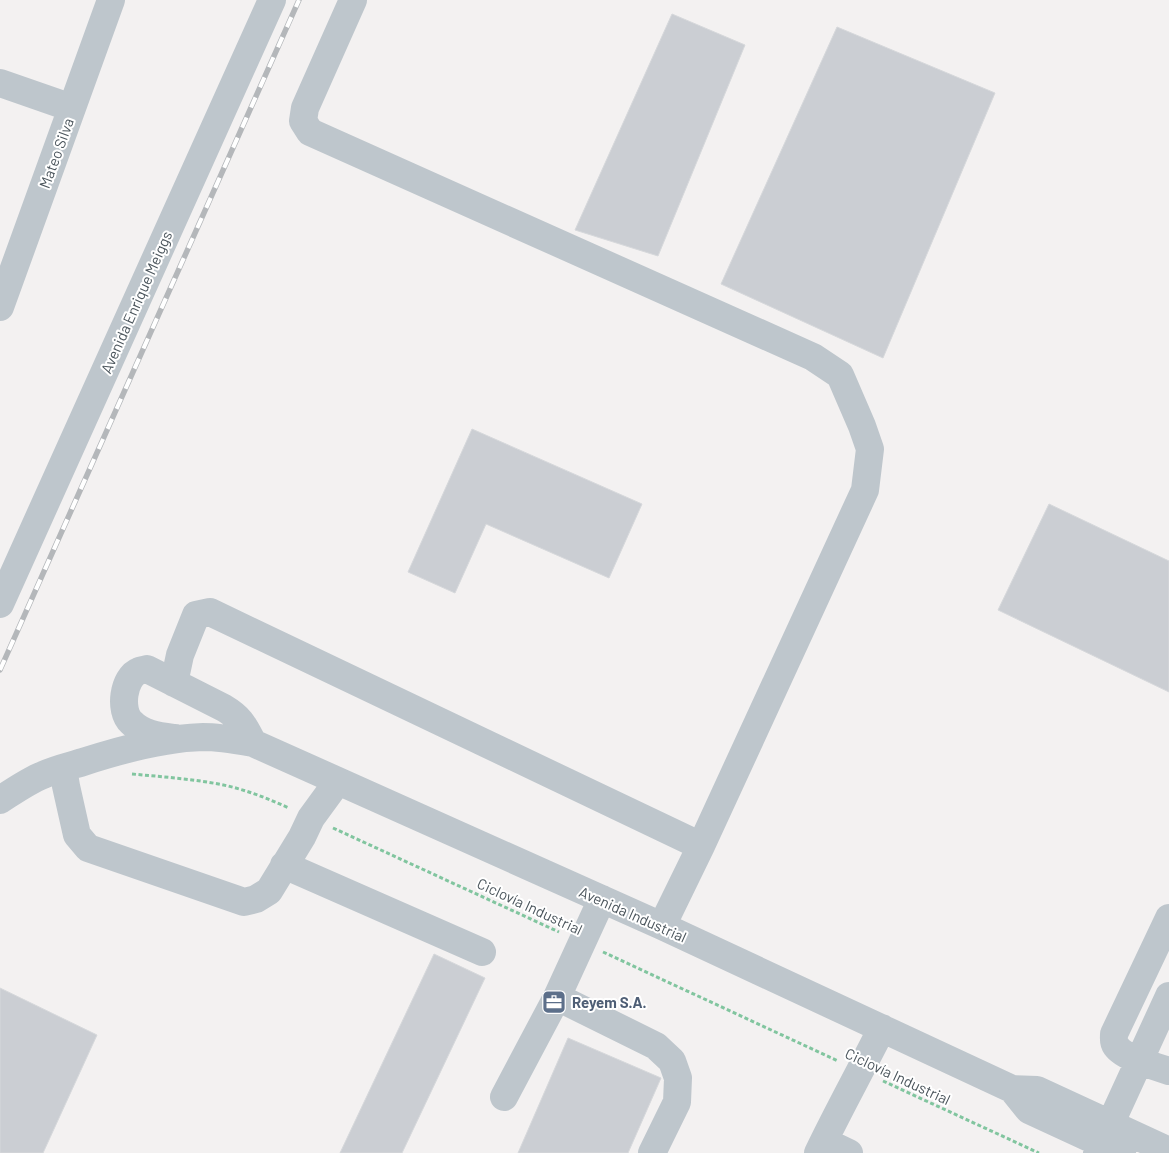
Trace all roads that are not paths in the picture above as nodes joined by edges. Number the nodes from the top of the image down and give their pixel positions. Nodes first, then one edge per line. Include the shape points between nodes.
1 (111, 0) edge
2 (272, 0) edge
3 (353, 0) edge
4 (0, 83) edge
5 (72, 108) junction
6 (0, 307) edge
7 (3, 588) edge
8 (174, 683) junction
9 (180, 738) junction
10 (253, 743) junction
11 (63, 768) junction
12 (338, 781) junction
13 (0, 800) edge
14 (701, 846) junction
15 (284, 866) junction
16 (602, 899) junction
17 (1169, 918) edge
18 (662, 926) junction
19 (482, 952) dead end
20 (1134, 992) junction
21 (557, 997) junction
22 (1167, 1001) edge
23 (882, 1028) junction
24 (1139, 1061) junction
25 (1169, 1071) edge
26 (504, 1098) dead end
27 (1108, 1143) edge
28 (821, 1147) edge
29 (1169, 1151) edge
30 (652, 1153) edge
31 (849, 1153) edge

1 - 5 street, Mateo Silva
2 - 7 street, Avenida Enrique Meiggs
3 - 14 street via 305,108 303,121 310,132 813,357 840,375 862,426 870,449 865,490
4 - 5 street
5 - 6 street, Mateo Silva
8 - 9 street via 147,669 138,671 130,678 125,691 125,713 130,722 143,731
8 - 10 street via 234,714
8 - 14 street via 180,655 196,615 210,612
9 - 10 street, Avenida Industrial via 228,738
9 - 11 street via 107,754
10 - 12 street, Avenida Industrial
11 - 13 street via 43,775
11 - 15 street via 77,835 88,848 244,902 269,891
12 - 15 street via 310,818
12 - 16 street, Avenida Industrial
14 - 18 street
15 - 19 street
16 - 18 street, Avenida Industrial
16 - 21 street
17 - 20 street
18 - 23 street, Avenida Industrial
20 - 22 street
20 - 24 street via 1114,1034 1114,1042 1117,1048
21 - 26 street
21 - 30 street via 656,1046 672,1062 678,1078 677,1102
22 - 24 street
23 - 27 street, Avenida Industrial via 1012,1089 1038,1090
23 - 28 street
24 - 25 street
24 - 27 street
27 - 29 street, Avenida Industrial
28 - 31 street

